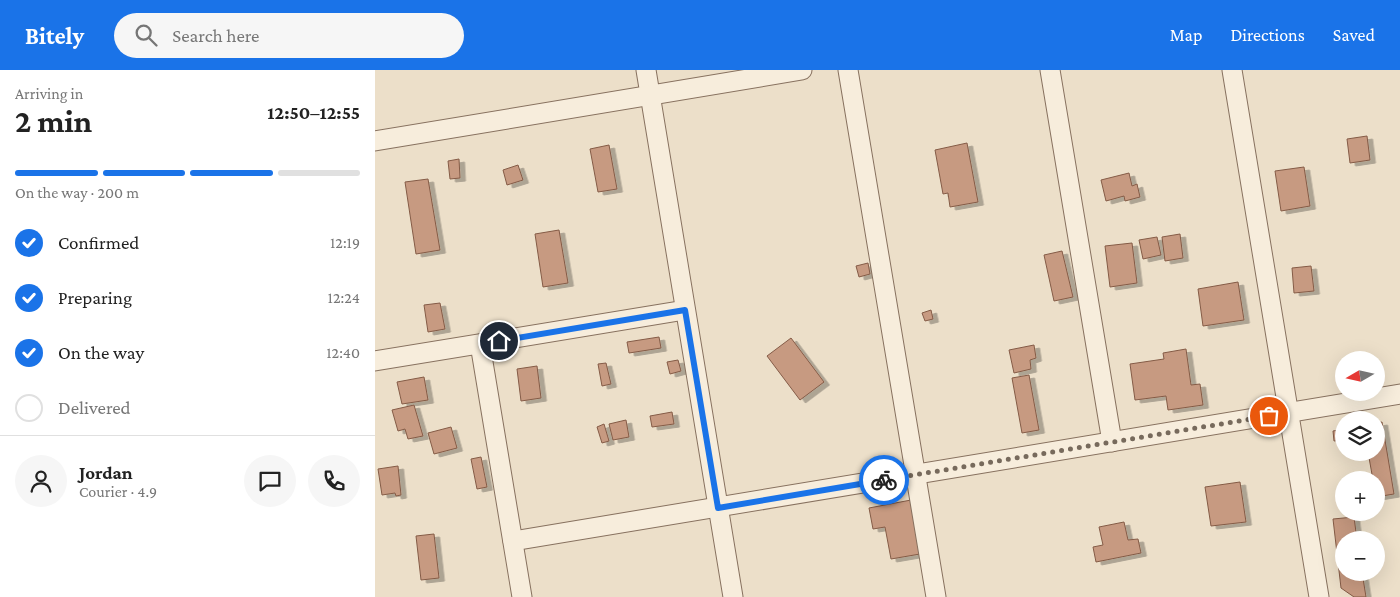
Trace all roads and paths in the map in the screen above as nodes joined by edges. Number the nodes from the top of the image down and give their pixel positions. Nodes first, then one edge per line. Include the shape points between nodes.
1 (645, 70) edge
2 (802, 70) edge
3 (848, 70) edge
4 (1050, 70) edge
5 (1232, 70) edge
6 (650, 96) junction
7 (375, 141) edge
8 (685, 310) junction
9 (480, 344) junction
10 (375, 361) edge
11 (1400, 394) edge
12 (1288, 412) junction
13 (1112, 442) junction
14 (915, 474) junction
15 (718, 508) junction
16 (513, 542) junction
17 (522, 597) edge
18 (733, 597) edge
19 (936, 597) edge
20 (1319, 597) edge

1 - 6 street
2 - 6 street
3 - 14 street
4 - 13 street
5 - 12 street
6 - 7 street
6 - 8 street
8 - 9 street
8 - 15 street
9 - 10 street
9 - 16 street
11 - 12 street
12 - 13 street
12 - 20 street
13 - 14 street
14 - 15 street
14 - 19 street
15 - 16 street
15 - 18 street
16 - 17 street

